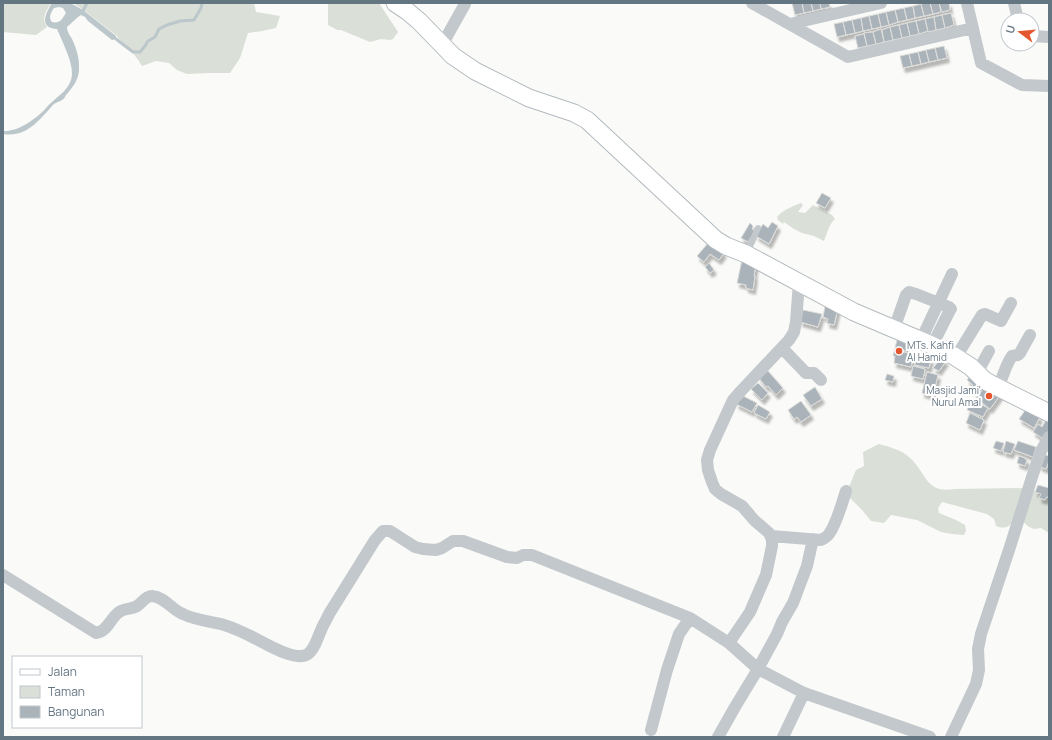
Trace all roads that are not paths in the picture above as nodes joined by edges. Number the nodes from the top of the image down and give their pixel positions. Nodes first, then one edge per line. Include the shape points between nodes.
1 (396, 3) edge
2 (752, 3) edge
3 (881, 3) edge
4 (967, 3) edge
5 (465, 4) dead end
6 (790, 24) junction
7 (972, 28) junction
8 (442, 45) junction
9 (1049, 86) edge
10 (758, 228) dead end
11 (746, 254) junction
12 (952, 274) dead end
13 (799, 282) junction
14 (1011, 302) dead end
15 (938, 303) junction
16 (894, 329) junction
17 (1030, 335) dead end
18 (927, 343) junction
19 (782, 348) junction
20 (989, 351) dead end
21 (956, 357) junction
22 (977, 373) junction
23 (821, 380) dead end
24 (998, 388) junction
25 (1049, 413) edge
26 (1049, 437) edge
27 (1045, 452) edge
28 (846, 491) dead end
29 (771, 536) junction
30 (813, 539) junction
31 (3, 575) edge
32 (690, 618) junction
33 (729, 644) junction
34 (758, 669) junction
35 (804, 693) junction
36 (651, 730) dead end
37 (718, 737) edge
38 (783, 737) edge
39 (927, 737) edge
40 (951, 737) edge

1 - 8 street via 419,21
2 - 6 street
3 - 6 street
4 - 7 street
5 - 8 street
6 - 7 street via 848,57
7 - 9 street via 981,63 1022,85
8 - 11 street via 461,62 490,79 529,98 587,120 716,240
10 - 11 lane
11 - 13 street
12 - 15 street
13 - 16 street via 854,312
13 - 19 street via 794,332
14 - 21 street via 1001,321 986,314 982,315
15 - 16 street via 907,293
15 - 18 street
16 - 18 street
17 - 24 street via 1020,353 1012,356 1007,363
18 - 21 street
19 - 23 street via 806,373 814,373
19 - 29 street via 734,400 710,450 708,465 715,489 742,506
20 - 22 street
21 - 22 street
22 - 24 street
24 - 25 street
26 - 27 street
27 - 40 street via 1033,474 980,638 976,684
28 - 30 street via 830,533 821,540
29 - 30 street
29 - 33 street via 772,546 766,575 750,612
30 - 34 street via 807,566 793,603
31 - 32 street via 96,633 104,630 119,612 133,609 148,597 154,596 184,615 230,627 284,653 299,657 312,650 329,614 375,540 386,530 423,549 436,550 453,541 463,541 507,557 532,555
32 - 33 street
32 - 36 street via 679,634
33 - 34 street
34 - 35 street
34 - 37 street
35 - 38 street
35 - 39 street

